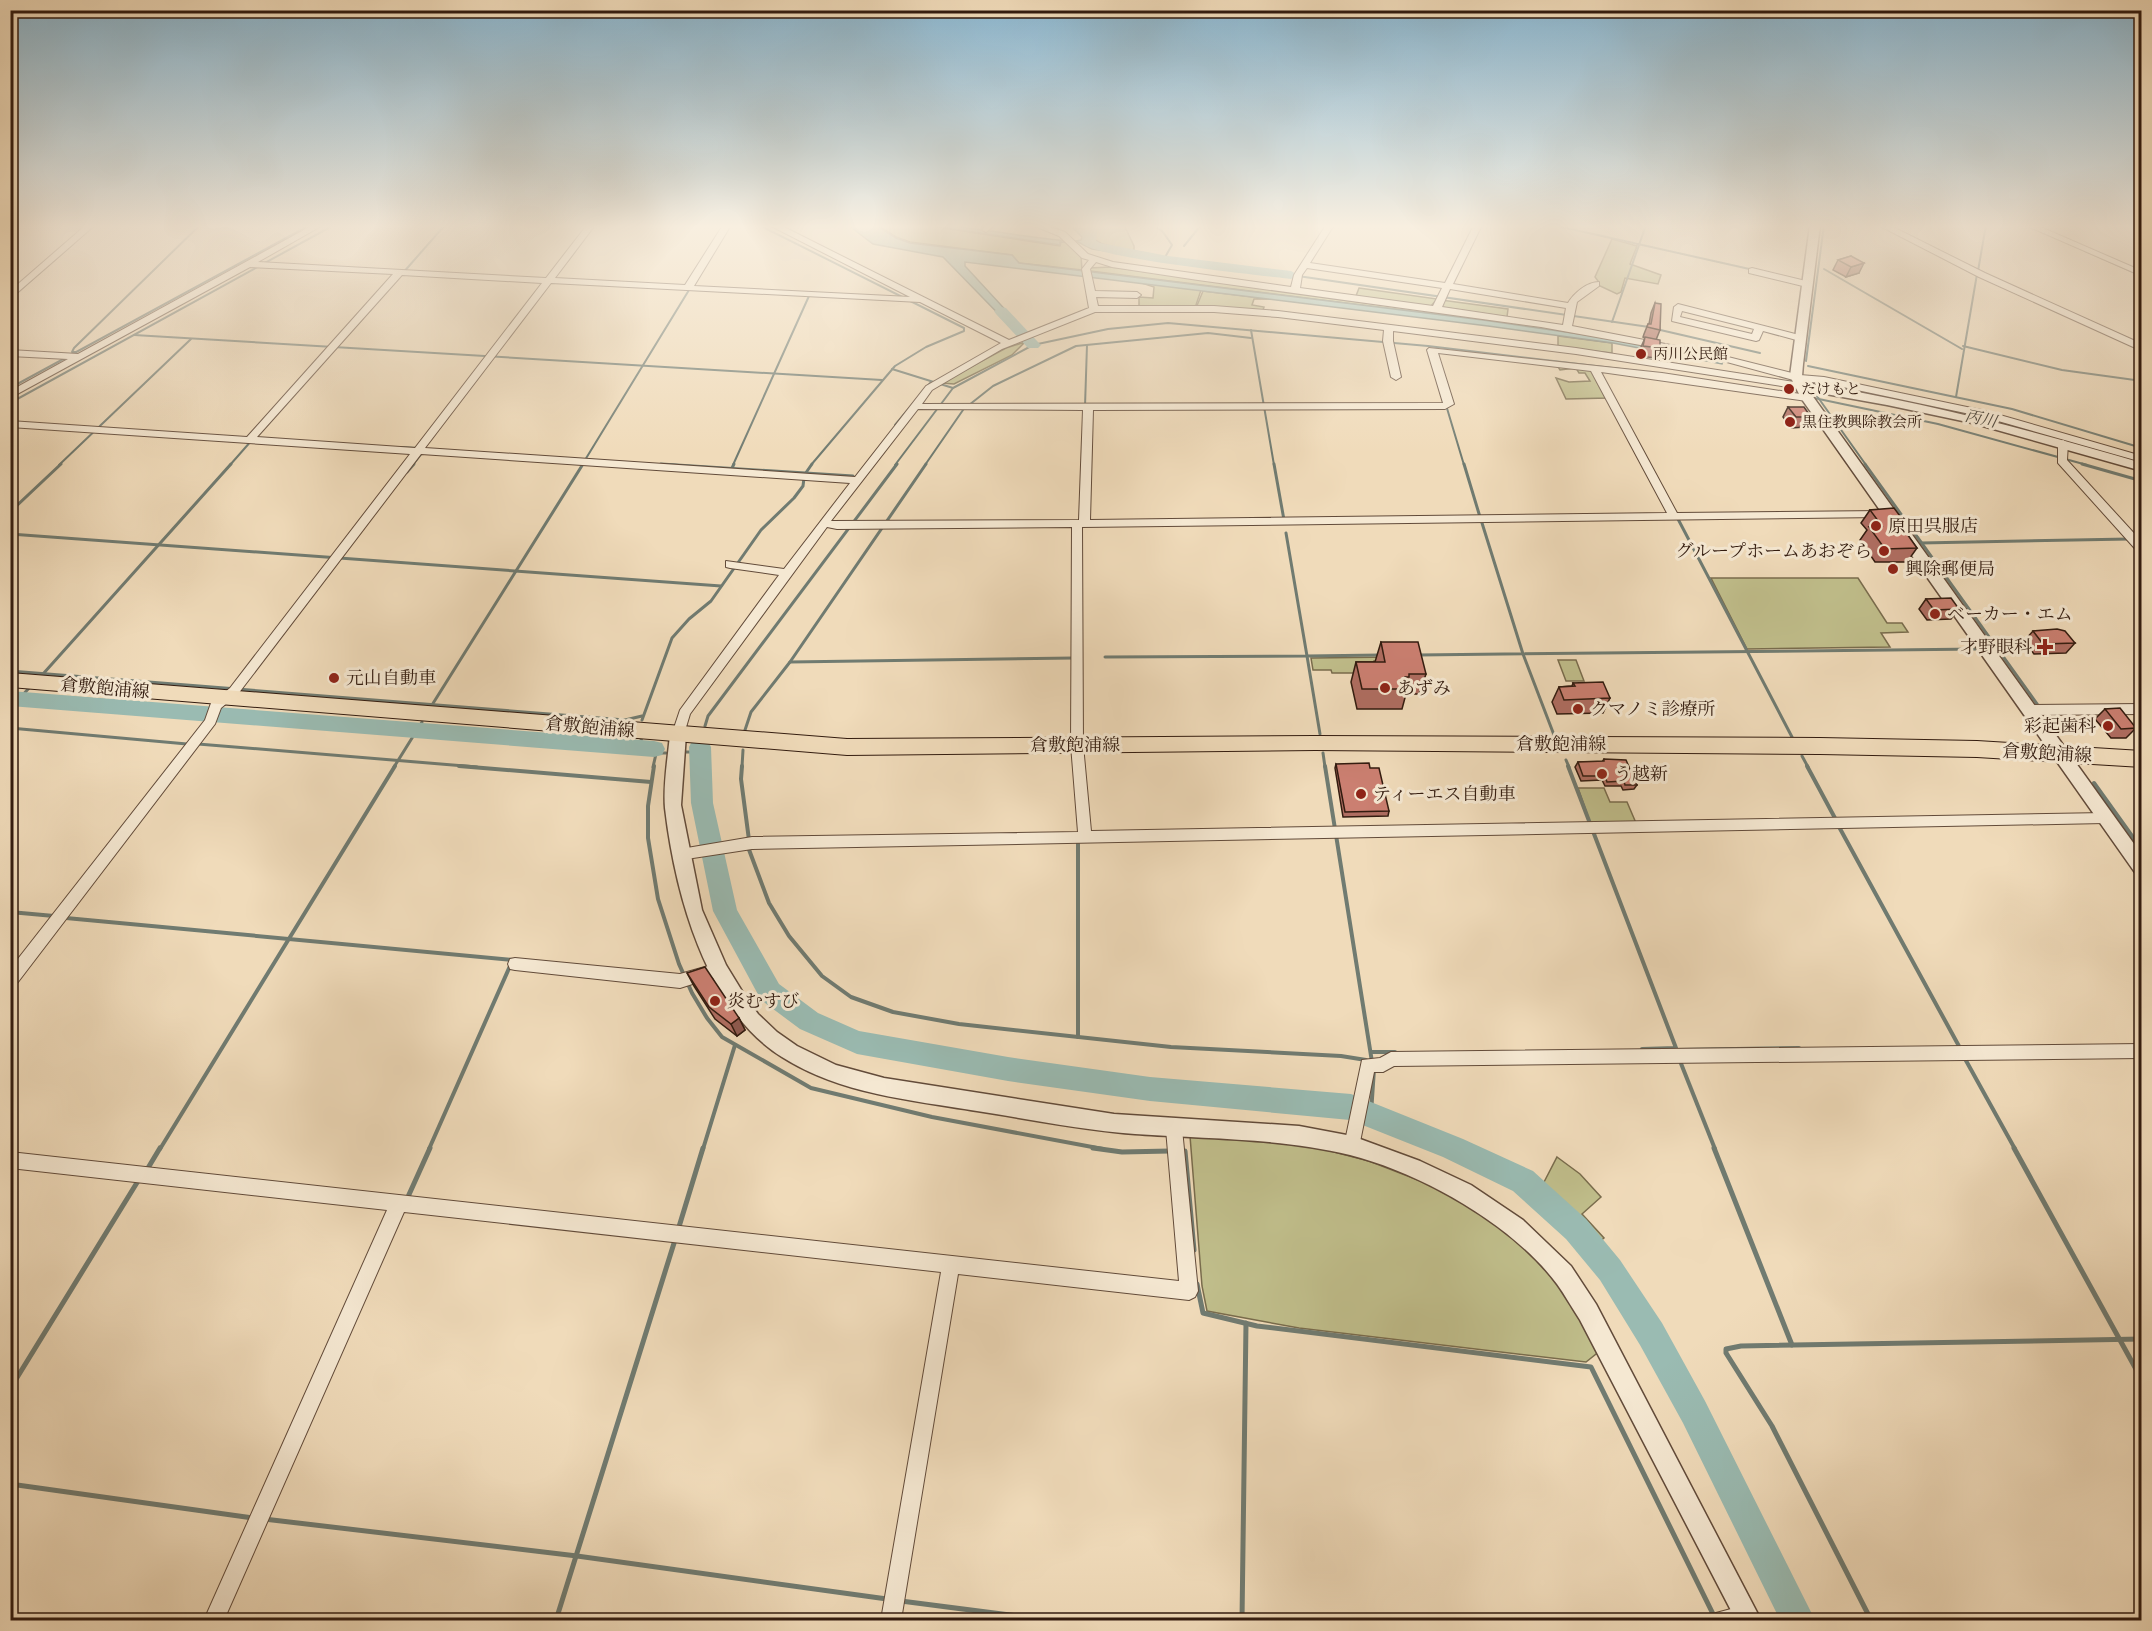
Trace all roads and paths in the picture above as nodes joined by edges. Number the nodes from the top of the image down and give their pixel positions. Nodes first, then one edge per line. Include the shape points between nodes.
1 (178, 301) edge
2 (375, 301) edge
3 (534, 301) edge
4 (916, 301) edge
5 (1093, 301) edge
6 (1429, 301) edge
7 (1535, 301) edge
8 (1575, 301) edge
9 (1805, 301) edge
10 (2039, 301) edge
11 (1439, 302) joint
12 (1680, 303) dead end
13 (1094, 309) junction
14 (1568, 317) junction
15 (1389, 328) junction
16 (1800, 338) junction
17 (1009, 343) junction
18 (2142, 348) edge
19 (10, 353) edge
20 (74, 356) junction
21 (1596, 368) junction
22 (1396, 377) dead end
23 (1799, 377) junction
24 (10, 395) edge
25 (915, 406) junction
26 (1088, 408) junction
27 (10, 424) edge
28 (251, 439) junction
29 (2063, 443) junction
30 (421, 450) junction
31 (2142, 459) edge
32 (2142, 467) edge
33 (857, 480) junction
34 (1888, 514) junction
35 (1674, 515) junction
36 (824, 523) junction
37 (1082, 523) junction
38 (2142, 549) edge
39 (734, 565) dead end
40 (788, 573) junction
41 (10, 680) edge
42 (224, 700) junction
43 (2142, 709) edge
44 (2038, 710) junction
45 (678, 734) junction
46 (1077, 745) junction
47 (2061, 754) junction
48 (2142, 759) edge
49 (2105, 818) junction
50 (1081, 837) junction
51 (681, 854) junction
52 (2142, 869) edge
53 (515, 964) dead end
54 (719, 969) junction
55 (10, 981) edge
56 (2142, 1051) edge
57 (1176, 1144) junction
58 (1352, 1146) junction
59 (10, 1160) edge
60 (399, 1203) junction
61 (951, 1265) junction
62 (894, 1606) edge
63 (1748, 1618) edge
64 (214, 1620) edge
65 (1724, 1620) edge

1 - 20 street
2 - 28 street
3 - 30 street
4 - 17 street
5 - 13 street
6 - 11 street
7 - 14 street
8 - 14 street
9 - 16 street
10 - 18 street
11 - 14 street
12 - 16 street
13 - 15 street via 1242,310
13 - 17 street
14 - 23 street
15 - 22 street via 1388,343
15 - 23 street
16 - 23 street
17 - 25 street via 935,383
19 - 20 street
20 - 24 street
21 - 23 street
21 - 26 street via 1432,350 1449,404 1446,406
21 - 35 street
23 - 29 street
23 - 31 street via 1986,414
23 - 34 street
25 - 26 street
25 - 33 street
26 - 37 street
27 - 28 street
28 - 30 street
29 - 32 street
29 - 38 street via 2061,457
30 - 33 street
30 - 42 street
33 - 36 street
34 - 35 street
34 - 44 street
35 - 37 street
36 - 37 street
36 - 40 street
37 - 46 street
39 - 40 street
40 - 45 street via 684,713
41 - 42 main road, 倉敷飽浦線
42 - 45 main road, 倉敷飽浦線
42 - 55 street
43 - 44 street
44 - 47 street
45 - 46 main road, 倉敷飽浦線 via 847,747
45 - 51 street via 673,805
46 - 47 main road, 倉敷飽浦線 via 1820,746
46 - 50 street
47 - 48 main road, 倉敷飽浦線
47 - 49 street
49 - 50 street
49 - 52 street
50 - 51 street via 753,843
51 - 54 street via 693,910
53 - 54 street via 685,979
54 - 57 street via 751,1020 770,1038 833,1073 908,1091 1070,1117
56 - 58 street via 1391,1059 1383,1065 1368,1065
57 - 58 street via 1299,1136
57 - 61 street via 1189,1291
58 - 63 street via 1464,1192 1516,1227 1563,1274 1588,1312
59 - 60 street
60 - 61 street
60 - 64 street
61 - 62 street
63 - 65 street

